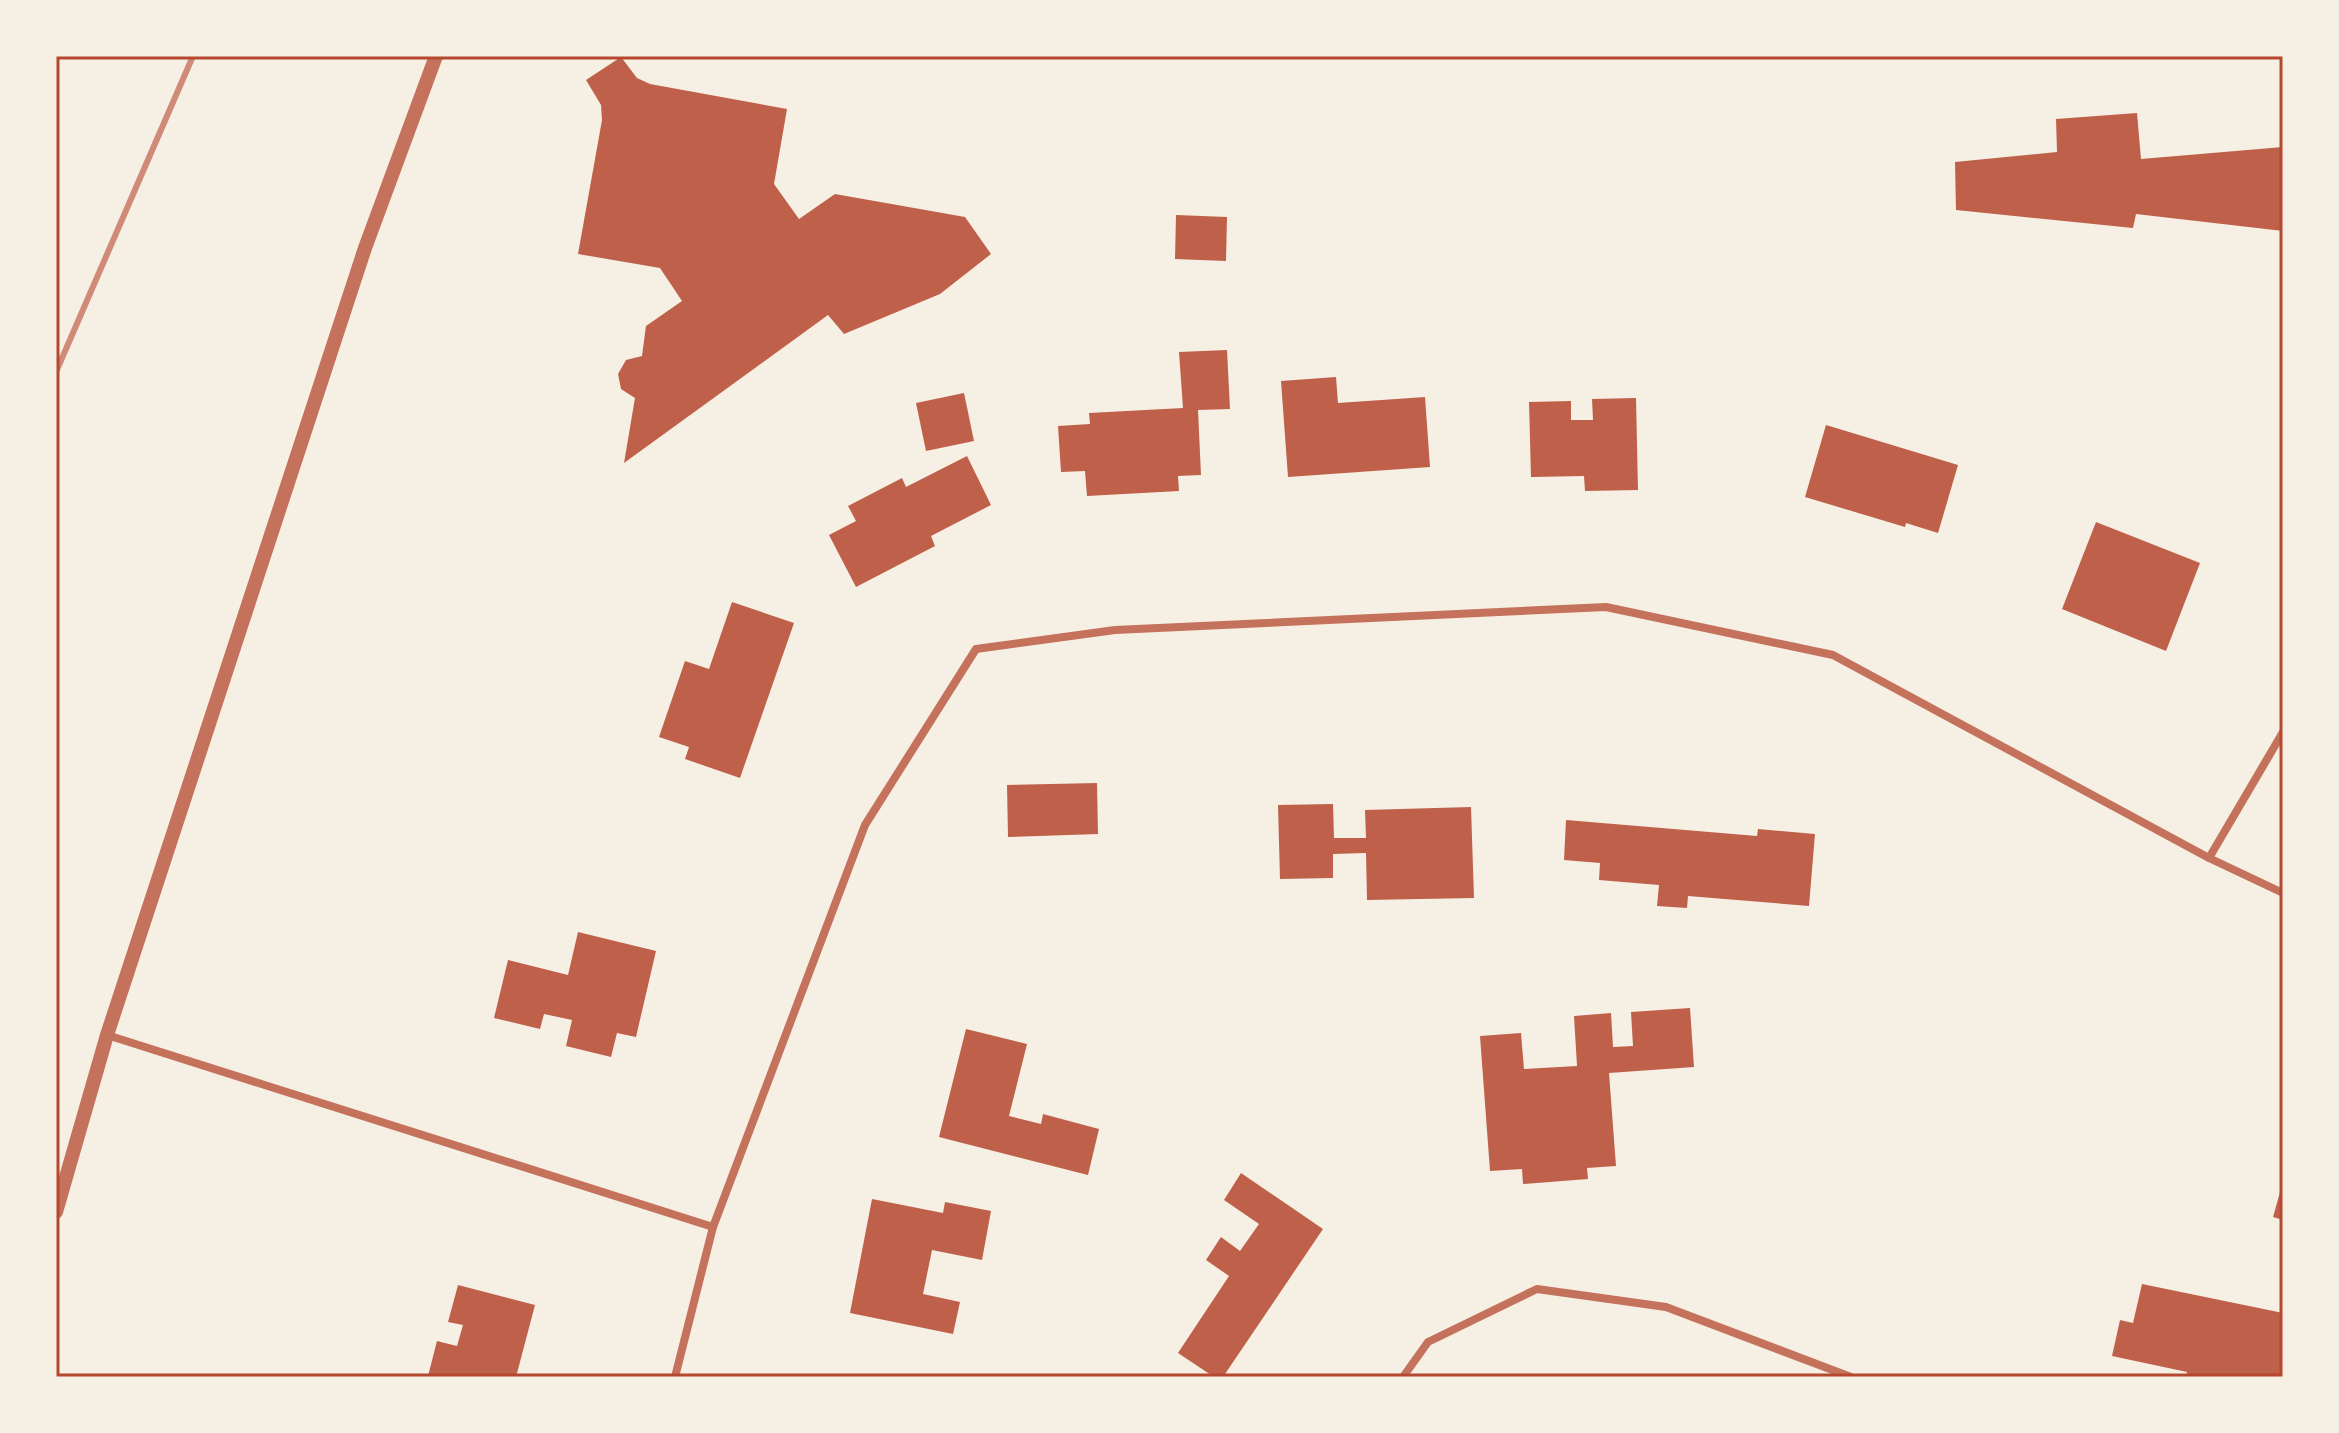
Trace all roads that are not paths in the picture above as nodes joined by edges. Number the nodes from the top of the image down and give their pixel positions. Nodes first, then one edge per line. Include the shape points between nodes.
1 (436, 56) edge
2 (2283, 732) edge
3 (2209, 858) junction
4 (2283, 893) edge
5 (107, 1035) junction
6 (56, 1212) edge
7 (713, 1227) junction
8 (675, 1377) edge
9 (1403, 1377) edge
10 (1851, 1377) edge

1 - 5 street via 365,248
2 - 3 street
3 - 4 street
3 - 7 street via 1833,655 1606,607 1115,630 976,649 865,825
5 - 6 street
5 - 7 street
7 - 8 street
9 - 10 street via 1428,1342 1537,1289 1666,1307

